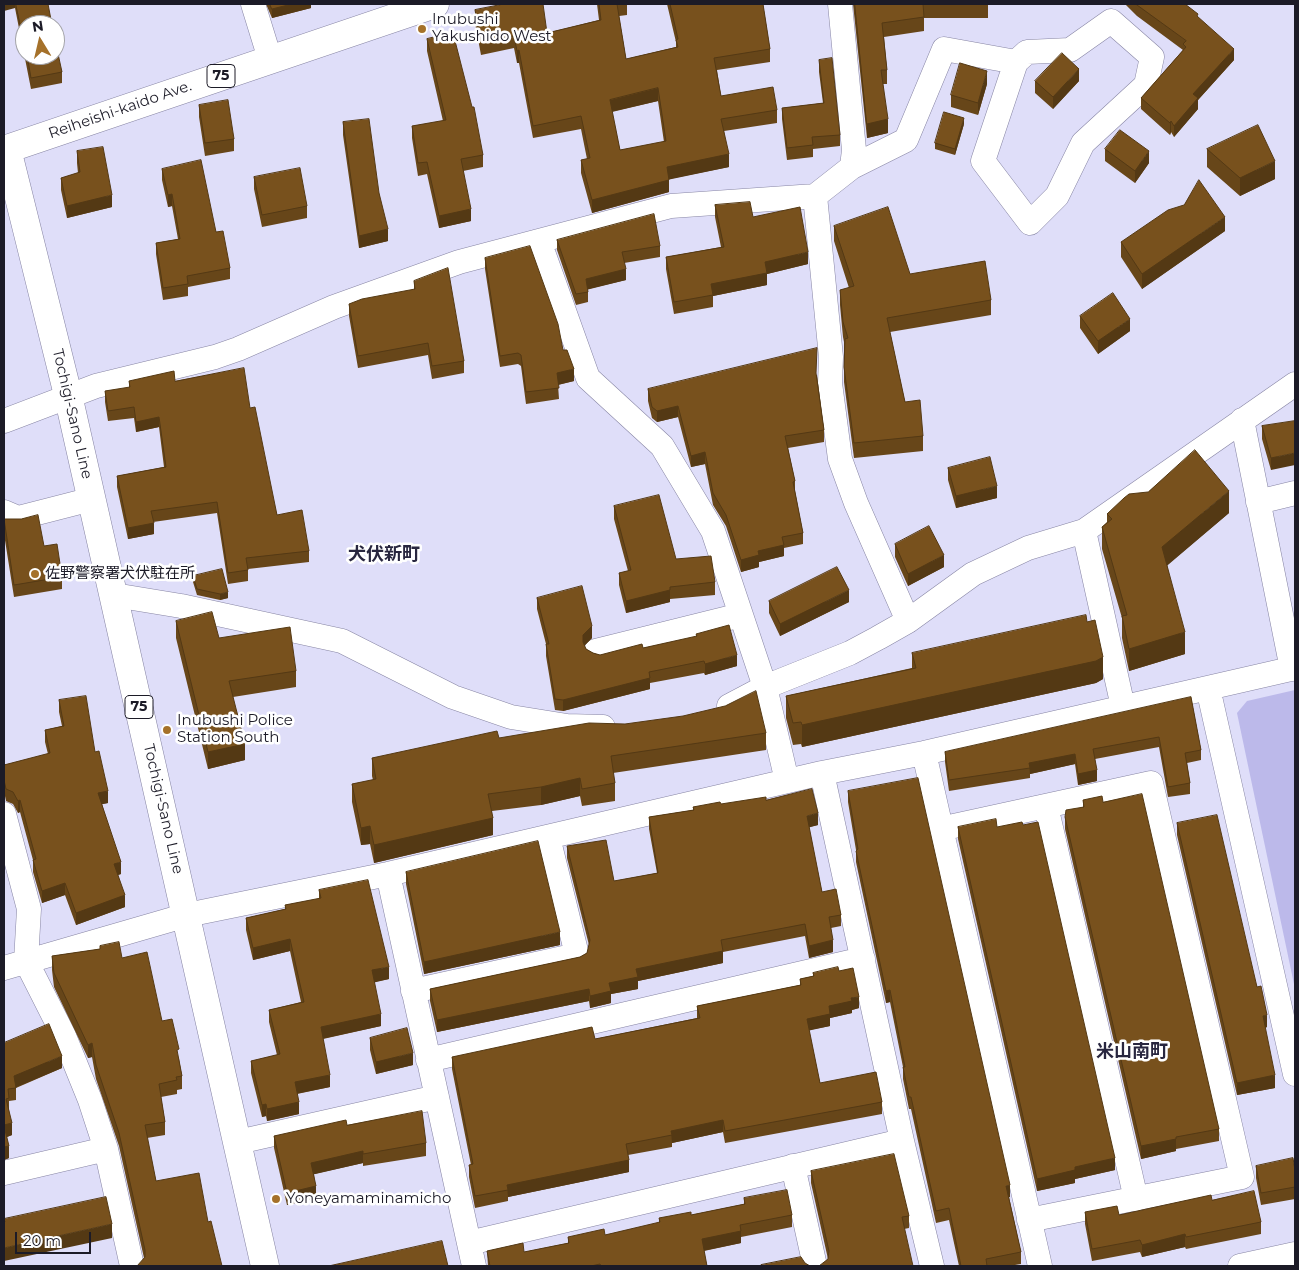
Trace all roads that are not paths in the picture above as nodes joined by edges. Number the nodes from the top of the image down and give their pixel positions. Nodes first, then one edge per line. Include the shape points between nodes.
1 (253, 4) edge
2 (435, 4) edge
3 (840, 4) edge
4 (270, 59) junction
5 (1016, 62) junction
6 (6, 149) edge
7 (852, 168) junction
8 (815, 196) junction
9 (539, 240) junction
10 (1295, 384) edge
11 (68, 395) junction
12 (1242, 420) junction
13 (4, 421) edge
14 (1295, 493) edge
15 (92, 499) junction
16 (1258, 502) junction
17 (4, 512) edge
18 (1084, 531) junction
19 (114, 595) junction
20 (741, 615) junction
21 (908, 620) junction
22 (596, 651) dead end
23 (1294, 668) edge
24 (765, 687) junction
25 (1208, 688) junction
26 (1123, 707) junction
27 (708, 713) edge
28 (623, 728) edge
29 (924, 753) junction
30 (822, 773) junction
31 (787, 781) junction
32 (1046, 806) junction
33 (4, 814) edge
34 (940, 828) junction
35 (548, 836) junction
36 (388, 874) junction
37 (187, 915) junction
38 (863, 959) junction
39 (26, 961) junction
40 (4, 968) edge
41 (413, 991) junction
42 (428, 1060) junction
43 (1294, 1064) edge
44 (437, 1097) junction
45 (238, 1142) junction
46 (902, 1142) junction
47 (106, 1150) junction
48 (793, 1166) junction
49 (4, 1173) edge
50 (1136, 1199) junction
51 (1030, 1220) junction
52 (469, 1243) junction
53 (1295, 1254) edge
54 (126, 1265) edge
55 (265, 1266) edge
56 (474, 1266) edge
57 (814, 1266) edge
58 (932, 1266) edge
59 (1040, 1266) edge
60 (1240, 1266) edge

1 - 4 street
2 - 4 main road, Reiheishi-kaido Ave. / 75
3 - 7 street via 854,150
4 - 6 main road, Reiheishi-kaido Ave. / 75
5 - 5 street via 983,161 1030,223 1057,196 1083,143 1146,85 1152,57 1111,21 1070,50 1027,52
5 - 7 street via 944,49 906,140
6 - 11 main road, Tochigi-Sano Line / 75
7 - 8 street
8 - 9 street via 671,206
8 - 21 street via 832,357 830,383 840,460
9 - 11 street via 459,262 334,307 215,357
9 - 20 street via 588,378 662,446 713,531
10 - 12 street
11 - 13 street
11 - 15 main road, Tochigi-Sano Line / 75
12 - 16 street
12 - 18 street
14 - 16 street
15 - 17 street via 18,518
15 - 19 main road, Tochigi-Sano Line / 75
16 - 23 street
18 - 21 street via 1028,548 973,574
18 - 26 street
19 - 28 street via 342,641 453,697 511,717 567,726
19 - 37 main road, Tochigi-Sano Line / 75
20 - 22 street
20 - 24 street
21 - 24 street via 850,653
23 - 25 street
24 - 27 street via 726,708
24 - 31 street
25 - 26 street
25 - 43 street
26 - 29 street
29 - 30 street
29 - 34 street
30 - 31 street
30 - 38 street
31 - 35 street
32 - 34 street
32 - 50 street
32 - 50 street via 1151,783 1240,1168 1242,1178
33 - 39 street via 29,909
34 - 51 street
35 - 36 street
35 - 41 street via 577,955
36 - 37 street
36 - 41 street
37 - 39 street
37 - 45 main road, Tochigi-Sano Line / 75
38 - 42 street
38 - 46 street
39 - 40 street
39 - 47 street via 64,1036
41 - 42 street
42 - 44 street
44 - 45 street
44 - 52 street
45 - 55 main road, Tochigi-Sano Line / 75
46 - 48 street
46 - 58 street
47 - 49 street
47 - 54 street
48 - 52 street
48 - 57 street
50 - 51 street
51 - 59 street
52 - 56 street
53 - 60 street

